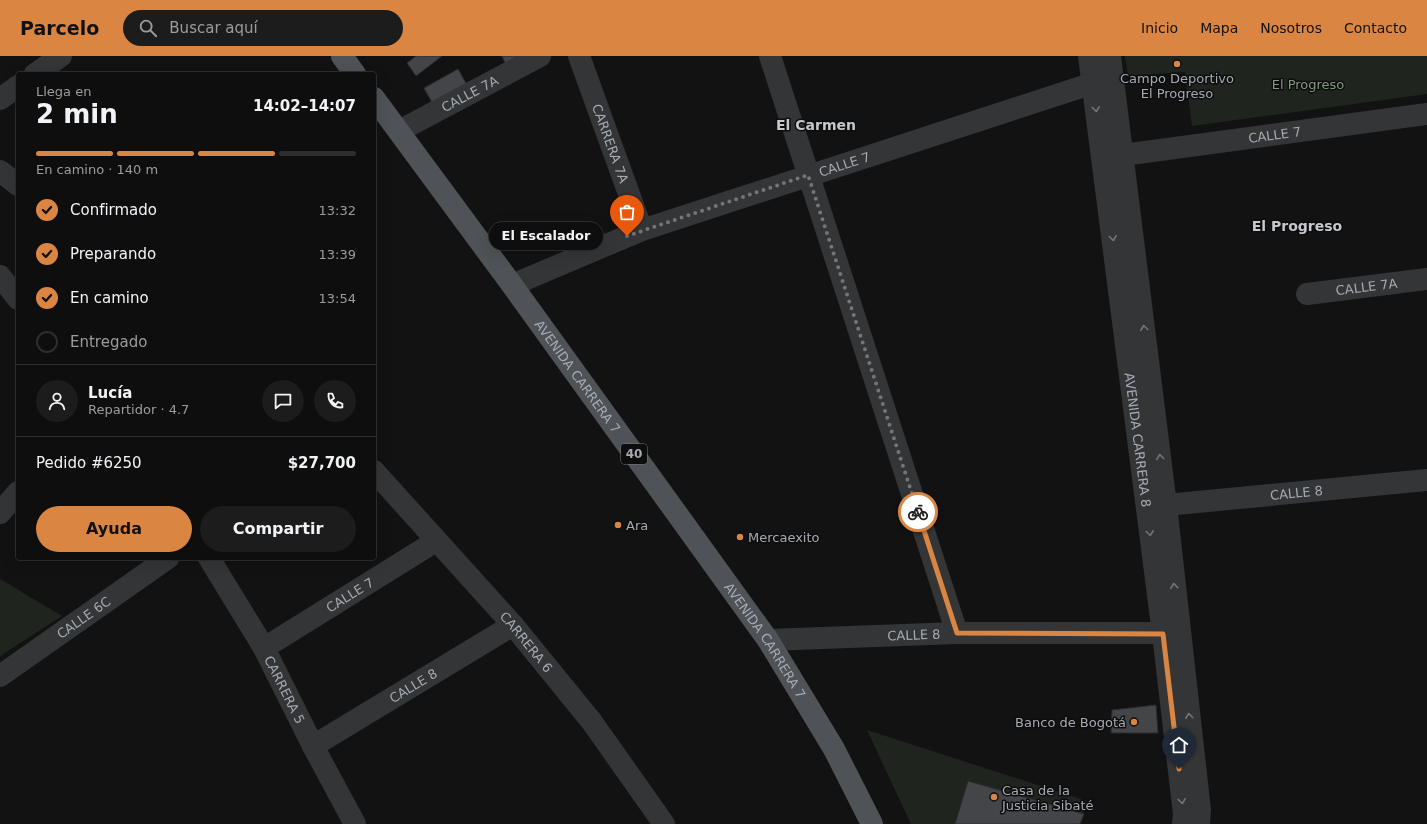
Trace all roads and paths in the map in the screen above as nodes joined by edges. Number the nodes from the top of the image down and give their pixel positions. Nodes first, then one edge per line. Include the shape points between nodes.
1 (61, 56) edge
2 (342, 56) edge
3 (540, 56) edge
4 (579, 56) edge
5 (770, 56) edge
6 (1089, 56) edge
7 (1110, 56) edge
8 (38, 72) edge
9 (354, 72) edge
10 (1103, 80) junction
11 (16, 87) edge
12 (0, 99) edge
13 (376, 101) edge
14 (1427, 114) edge
15 (399, 131) junction
16 (1123, 155) junction
17 (0, 171) edge
18 (808, 175) junction
19 (16, 183) edge
20 (642, 230) junction
21 (0, 276) edge
22 (1427, 279) edge
23 (512, 285) junction
24 (1307, 294) dead end
25 (16, 296) edge
26 (376, 475) edge
27 (1427, 480) edge
28 (16, 494) edge
29 (1166, 505) junction
30 (0, 513) edge
31 (436, 541) junction
32 (159, 560) edge
33 (210, 560) edge
34 (142, 564) edge
35 (513, 625) junction
36 (957, 633) junction
37 (1171, 633) junction
38 (768, 640) junction
39 (264, 648) junction
40 (0, 676) edge
41 (313, 746) junction
42 (355, 824) edge
43 (664, 824) edge
44 (872, 824) edge
45 (1182, 824) edge
46 (1199, 824) edge

1 - 8 street
2 - 9 main road
3 - 15 street, CALLE 7A
4 - 20 street, CARRERA 7A
5 - 18 street
6 - 10 street, AVENIDA CARRERA 8
7 - 10 street, AVENIDA CARRERA 8
10 - 16 street, AVENIDA CARRERA 8
10 - 18 street, CALLE 7
10 -> 37 street, AVENIDA CARRERA 8
11 - 12 street
13 - 15 main road, AVENIDA CARRERA 7 / 40
14 - 16 street, CALLE 7
15 - 23 main road, AVENIDA CARRERA 7 / 40
29 -> 16 street, AVENIDA CARRERA 8
17 - 19 street
18 - 20 street, CALLE 7
18 - 36 street
20 - 23 street, CALLE 7
21 - 25 street
22 - 24 street, CALLE 7A
23 - 38 main road, AVENIDA CARRERA 7 / 40
26 - 31 street, CARRERA 6
27 - 29 street, CALLE 8
28 - 30 street
37 -> 29 street, AVENIDA CARRERA 8
31 - 35 street, CARRERA 6
31 - 39 street, CALLE 7
32 - 34 street, CALLE 6C
33 - 39 street, CARRERA 5
34 - 40 street, CALLE 6C
35 - 41 street, CALLE 8
35 - 43 street, CARRERA 6 via 592,722
36 - 37 street, CALLE 8
36 - 38 street, CALLE 8
37 -> 45 street, AVENIDA CARRERA 8 via 1184,814
46 -> 37 street, AVENIDA CARRERA 8 via 1200,810
38 - 44 main road, AVENIDA CARRERA 7 / 40 via 834,749
39 - 41 street, CARRERA 5
41 - 42 street, CARRERA 5

